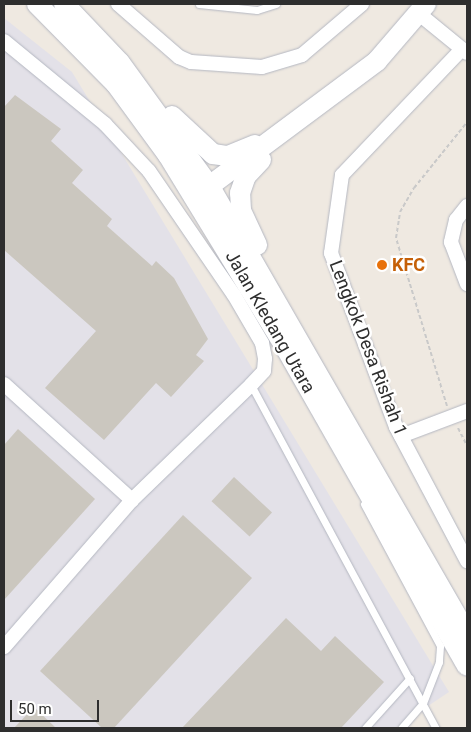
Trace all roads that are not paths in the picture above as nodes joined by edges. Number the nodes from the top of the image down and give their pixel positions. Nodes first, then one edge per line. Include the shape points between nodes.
1 (37, 4) edge
2 (64, 4) edge
3 (118, 4) edge
4 (199, 4) edge
5 (276, 4) edge
6 (362, 4) edge
7 (422, 8) edge
8 (4, 41) edge
9 (465, 51) edge
10 (120, 63) junction
11 (310, 114) junction
12 (202, 192) junction
13 (467, 206) edge
14 (467, 284) edge
15 (302, 343) junction
16 (4, 384) edge
17 (251, 386) junction
18 (467, 411) edge
19 (401, 436) junction
20 (348, 462) junction
21 (132, 500) junction
22 (467, 561) edge
23 (467, 634) edge
24 (5, 644) edge
25 (467, 666) edge
26 (410, 678) junction
27 (423, 702) junction
28 (365, 728) edge
29 (401, 728) edge
30 (436, 728) edge

1 - 12 main road, Jalan Kledang Utara via 116,84
2 - 10 main road, Jalan Kledang Utara
3 - 6 street via 179,57 191,62 262,67 302,55
4 - 5 lane via 257,10
7 - 9 street
7 - 11 main road via 377,61
8 - 17 street via 105,124 149,171 190,225 262,343 264,371
9 - 19 street, Lengkok Desa Rishah 1 via 342,175 331,253
10 - 11 main road via 199,146 213,154 228,156 249,148
10 - 12 main road, Jalan Kledang Utara
11 - 12 main road
11 - 15 main road via 246,176 240,193 241,210
12 - 15 main road, Jalan Kledang Utara
12 - 20 main road, Jalan Kledang Utara
13 - 14 street via 456,220 451,242
15 - 23 main road, Jalan Kledang Utara
16 - 21 street
17 - 21 street
17 - 26 lane
18 - 19 street
19 - 22 street, Lengkok Desa Rishah 1
20 - 25 main road, Jalan Kledang Utara
20 - 27 lane via 371,520 440,646 439,662
21 - 24 street
26 - 27 lane
26 - 28 lane
27 - 29 lane
27 - 30 lane

